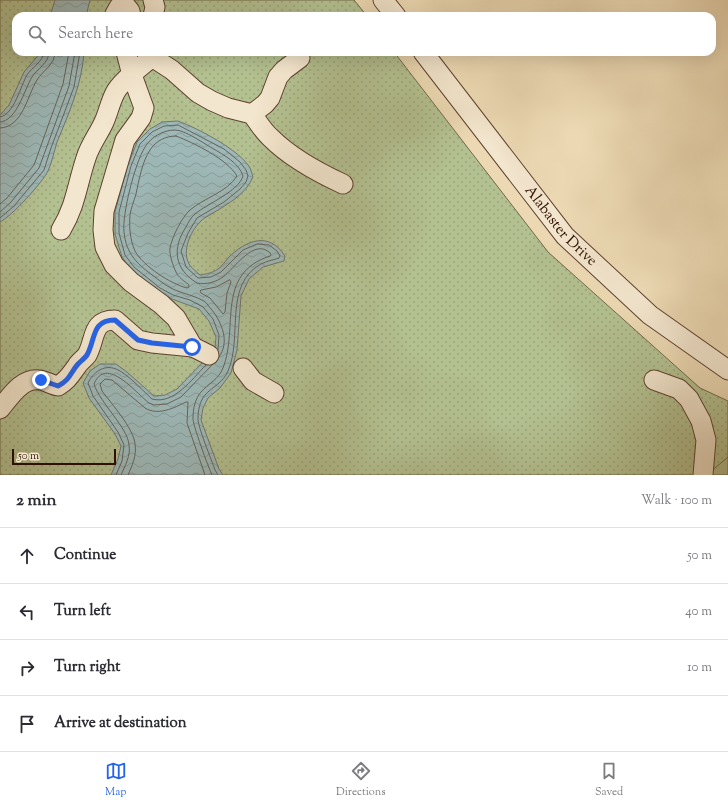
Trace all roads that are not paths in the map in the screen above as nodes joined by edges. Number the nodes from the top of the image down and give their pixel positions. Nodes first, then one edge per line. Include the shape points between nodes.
1 (153, 0) edge
2 (383, 0) edge
3 (116, 12) edge
4 (130, 12) edge
5 (154, 12) edge
6 (393, 12) edge
7 (127, 56) edge
8 (149, 56) edge
9 (154, 56) edge
10 (426, 56) edge
11 (300, 58) dead end
12 (132, 75) junction
13 (252, 114) junction
14 (343, 184) dead end
15 (61, 230) dead end
16 (243, 368) dead end
17 (728, 370) edge
18 (654, 380) dead end
19 (274, 393) dead end
20 (0, 409) edge
21 (703, 475) edge

1 - 5 street
2 - 6 street
3 - 4 street via 119,7 125,5
7 - 12 street
8 - 12 street
9 - 13 street via 198,93 228,108
10 - 17 street, Alabaster Drive via 565,236 650,315
11 - 13 street via 284,70 278,77 270,98
12 - 15 street via 115,92 104,123 92,142 70,216
12 - 20 street via 144,108 141,118 125,140 104,211 102,230 105,247 114,265 176,318 201,351 138,340 115,320 107,320 98,326 87,355 66,382 58,386 41,380 31,380 22,384
13 - 14 street via 263,130 284,149 323,175
16 - 19 street via 253,381
18 - 21 street via 679,389 689,399 701,421 706,440

